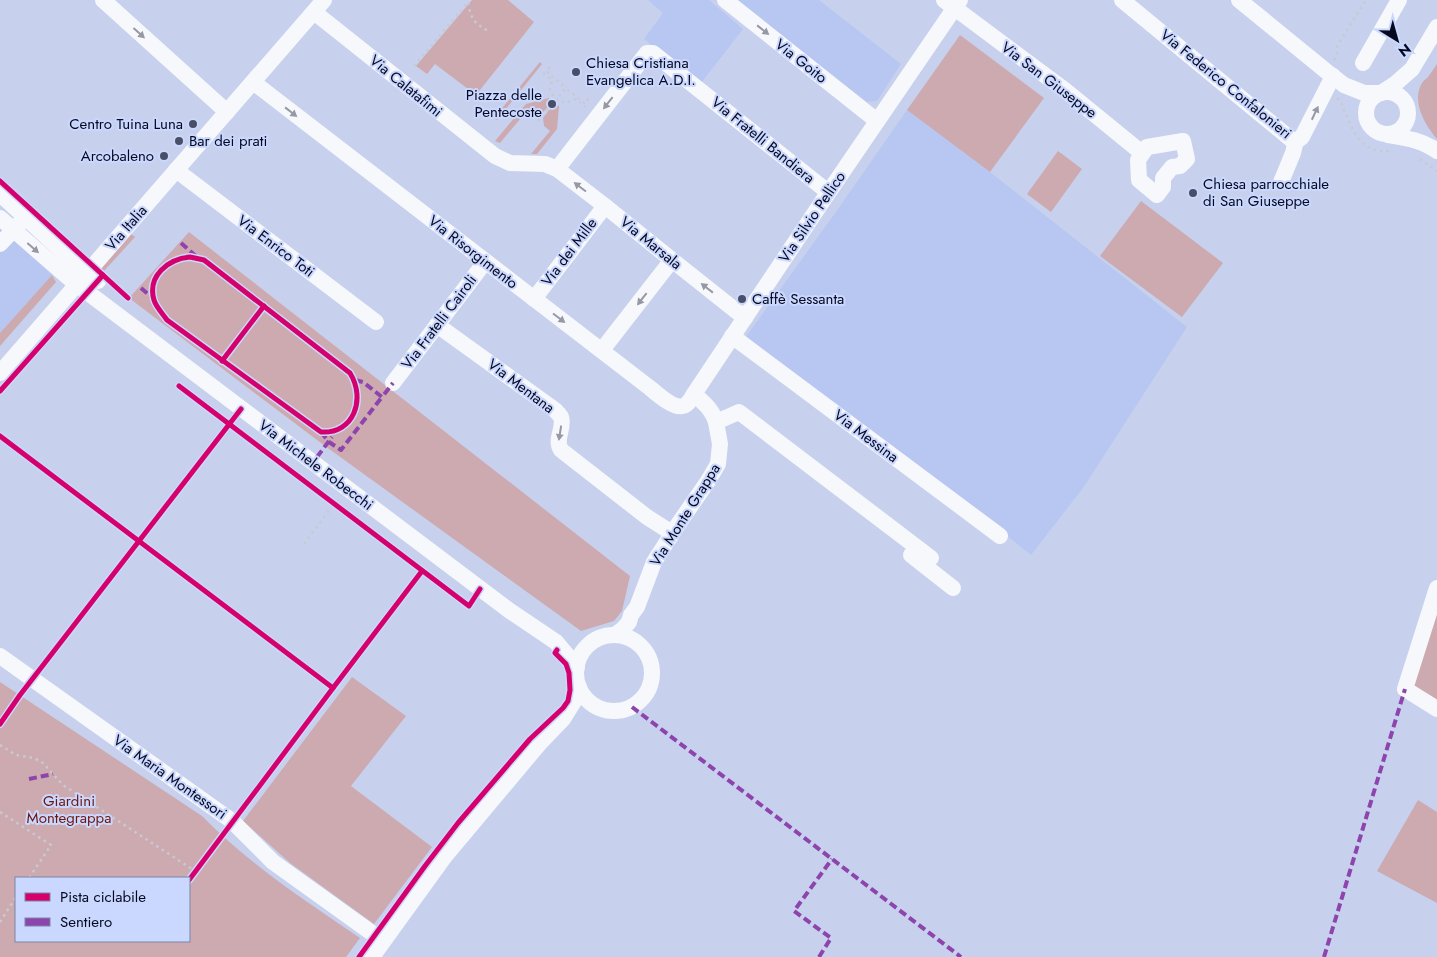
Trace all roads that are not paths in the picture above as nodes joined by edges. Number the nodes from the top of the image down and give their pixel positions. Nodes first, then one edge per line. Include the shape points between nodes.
1 (103, 0) edge
2 (724, 0) edge
3 (1122, 0) edge
4 (1240, 0) edge
5 (1400, 0) edge
6 (953, 3) edge
7 (319, 6) edge
8 (1437, 27) edge
9 (1363, 63) dead end
10 (1412, 69) junction
11 (1334, 78) junction
12 (253, 82) junction
13 (1381, 92) junction
14 (1407, 107) junction
15 (227, 112) junction
16 (1366, 117) junction
17 (878, 121) junction
18 (1386, 135) junction
19 (1296, 140) junction
20 (1432, 148) edge
21 (1142, 154) dead end
22 (557, 169) junction
23 (176, 170) junction
24 (1281, 182) dead end
25 (828, 192) junction
26 (0, 194) edge
27 (605, 206) junction
28 (19, 212) junction
29 (4, 223) edge
30 (0, 244) edge
31 (672, 260) junction
32 (485, 262) junction
33 (87, 280) junction
34 (534, 299) junction
35 (745, 318) junction
36 (376, 322) dead end
37 (437, 324) junction
38 (732, 336) junction
39 (602, 350) junction
40 (0, 374) edge
41 (393, 383) dead end
42 (694, 394) junction
43 (722, 419) junction
44 (672, 533) junction
45 (1000, 536) dead end
46 (931, 558) dead end
47 (953, 588) dead end
48 (1437, 588) edge
49 (637, 607) junction
50 (614, 635) junction
51 (556, 642) junction
52 (638, 642) junction
53 (589, 644) junction
54 (0, 656) edge
55 (577, 667) junction
56 (579, 687) junction
57 (596, 706) junction
58 (1437, 709) edge
59 (563, 719) junction
60 (383, 941) junction
61 (372, 957) edge

1 -> 15 street
2 -> 17 street, Via Goito
3 - 19 street, Via Federico Confalonieri via 1289,138
4 - 11 street
5 - 9 street
6 - 17 street, Via Silvio Pellico
6 - 21 street, Via San Giuseppe
7 - 12 street, Via Italia
7 - 22 street, Via Calatafimi via 495,156 510,163 545,164
8 - 10 street
10 - 13 street
10 - 14 street
11 - 13 street via 1364,93
11 - 16 street via 1358,103
19 -> 11 street, Via Federico Confalonieri via 1307,130
12 - 15 street, Via Italia
12 -> 32 street, Via Risorgimento
13 - 14 street via 1396,94
13 - 16 street via 1368,103
14 - 18 street via 1405,125 1394,134
14 - 20 street
15 - 23 street, Via Italia
16 - 18 street via 1373,130
17 - 25 street, Via Silvio Pellico
18 - 20 street via 1406,138
19 - 24 street
25 -> 22 street, Via Fratelli Bandiera via 653,52 647,53
27 -> 22 street, Via Marsala
23 - 33 street, Via Italia
23 - 36 street, Via Enrico Toti
25 - 35 street, Via Silvio Pellico
26 - 28 street
27 - 31 street, Via Marsala
27 - 34 street, Via dei Mille
28 - 29 street
28 - 33 street
29 - 30 street
29 -> 33 street
35 -> 31 street, Via Marsala
31 -> 39 street
32 - 34 street, Via Risorgimento
32 - 37 street, Via Fratelli Cairoli
33 - 40 street, Via Italia
33 - 51 street, Via Michele Robecchi via 87,292 510,611
34 -> 39 street, Via Risorgimento
35 - 38 street, Via Silvio Pellico
37 - 41 street, Via Fratelli Cairoli
37 -> 44 street, Via Mentana via 555,410 561,417 558,438 561,450
38 - 42 street, Via Silvio Pellico
38 - 45 street, Via Messina
39 - 42 street, Via Risorgimento via 675,406 682,407
42 - 43 street
43 - 44 street, Via Monte Grappa via 718,464
43 - 46 street via 739,412
43 - 47 street
44 - 49 street, Via Monte Grappa via 654,562
48 - 58 street via 1405,689
49 - 50 street, Via Monte Grappa via 624,629
49 - 52 street, Via Monte Grappa via 634,627
50 - 52 street
50 - 53 street
51 - 53 street, Via Michele Robecchi via 577,646
51 - 55 street, Via Michele Robecchi
52 - 57 street via 652,663 649,688 642,699 620,711
53 - 55 street
54 - 60 street, Via Maria Montessori via 232,821 273,862
55 - 56 street
56 - 57 street
56 - 59 street
57 - 59 street
59 - 60 street via 445,856
60 - 61 street

